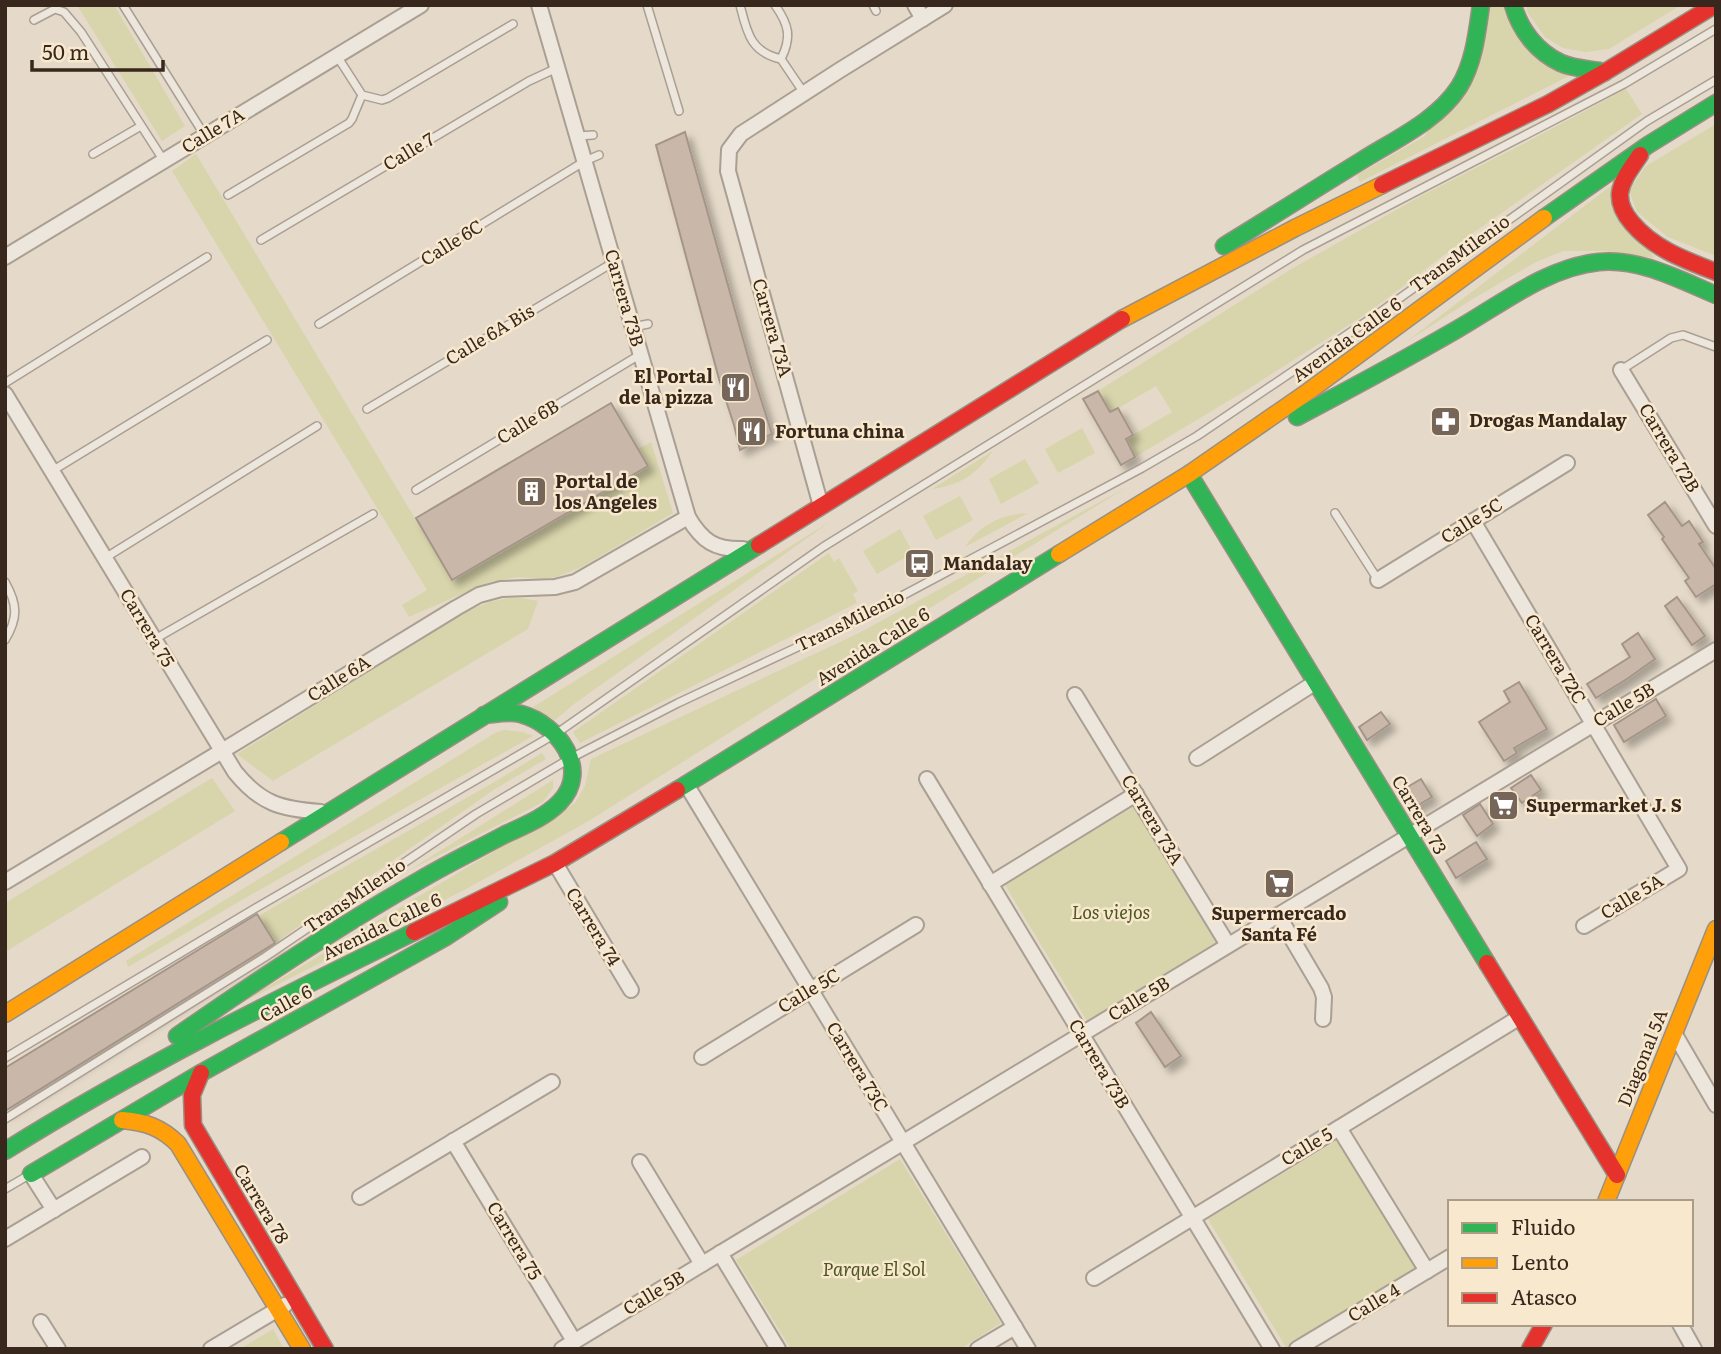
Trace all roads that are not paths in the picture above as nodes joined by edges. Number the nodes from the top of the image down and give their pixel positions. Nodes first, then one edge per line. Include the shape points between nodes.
1 (123, 5) edge
2 (421, 5) edge
3 (539, 5) edge
4 (647, 5) edge
5 (740, 5) edge
6 (775, 5) edge
7 (915, 5) edge
8 (946, 5) edge
9 (1480, 5) edge
10 (1513, 5) edge
11 (1715, 5) edge
12 (923, 19) junction
13 (34, 20) dead end
14 (513, 24) dead end
15 (1716, 29) edge
16 (338, 56) junction
17 (781, 58) junction
18 (558, 68) junction
19 (1605, 72) junction
20 (1716, 80) edge
21 (804, 93) junction
22 (362, 95) junction
23 (1716, 103) edge
24 (679, 111) dead end
25 (141, 125) junction
26 (593, 135) dead end
27 (205, 136) junction
28 (577, 136) junction
29 (1648, 145) junction
30 (93, 154) dead end
31 (592, 158) junction
32 (164, 161) junction
33 (228, 195) dead end
34 (261, 240) dead end
35 (5, 257) edge
36 (207, 257) dead end
37 (614, 262) junction
38 (1716, 272) edge
39 (1716, 295) edge
40 (1131, 313) junction
41 (319, 324) dead end
42 (648, 324) dead end
43 (633, 327) junction
44 (267, 340) dead end
45 (1716, 348) edge
46 (641, 354) junction
47 (1621, 370) joint
48 (5, 383) edge
49 (5, 394) edge
50 (367, 409) dead end
51 (317, 426) dead end
52 (1567, 463) dead end
53 (52, 471) junction
54 (1189, 474) junction
55 (416, 490) dead end
56 (821, 506) junction
57 (1335, 513) dead end
58 (373, 514) dead end
59 (688, 517) junction
60 (1473, 521) junction
61 (1716, 526) edge
62 (752, 549) junction
63 (104, 558) junction
64 (1378, 580) joint
65 (5, 582) edge
66 (5, 640) edge
67 (154, 640) junction
68 (1716, 650) edge
69 (1316, 682) junction
70 (1075, 695) dead end
71 (484, 715) junction
72 (1594, 724) junction
73 (555, 734) junction
74 (222, 751) junction
75 (570, 758) junction
76 (1197, 758) dead end
77 (927, 779) dead end
78 (686, 784) junction
79 (1136, 794) junction
80 (327, 813) junction
81 (1409, 835) junction
82 (555, 863) junction
83 (1679, 869) joint
84 (5, 881) edge
85 (990, 884) junction
86 (1278, 915) junction
87 (916, 925) dead end
88 (1584, 926) dead end
89 (1716, 929) edge
90 (1228, 945) junction
91 (631, 990) dead end
92 (811, 990) junction
93 (5, 1014) edge
94 (1520, 1017) junction
95 (1323, 1019) dead end
96 (1674, 1033) junction
97 (1081, 1034) junction
98 (702, 1057) dead end
99 (5, 1058) edge
100 (201, 1073) junction
101 (552, 1082) dead end
102 (1716, 1105) edge
103 (69, 1111) junction
104 (5, 1119) edge
105 (122, 1120) junction
106 (1339, 1128) junction
107 (453, 1141) junction
108 (903, 1142) junction
109 (5, 1151) edge
110 (142, 1157) dead end
111 (640, 1162) dead end
112 (31, 1174) junction
113 (1617, 1175) junction
114 (5, 1189) edge
115 (360, 1197) dead end
116 (1607, 1200) edge
117 (54, 1210) junction
118 (1192, 1218) junction
119 (5, 1240) edge
120 (720, 1253) junction
121 (1448, 1258) edge
122 (702, 1264) junction
123 (1427, 1271) junction
124 (1094, 1278) dead end
125 (295, 1298) junction
126 (278, 1309) junction
127 (40, 1322) dead end
128 (1543, 1326) edge
129 (1681, 1326) edge
130 (1015, 1327) junction
131 (568, 1345) edge
132 (58, 1349) edge
133 (211, 1349) edge
134 (302, 1349) edge
135 (326, 1349) edge
136 (778, 1349) edge
137 (978, 1349) edge
138 (1028, 1349) edge
139 (1272, 1349) edge
140 (1297, 1349) edge
141 (1530, 1349) edge
142 (1694, 1349) edge

1 - 27 lane
2 - 16 street, Calle 7A
3 - 18 street, Carrera 73B
4 - 24 lane
5 - 17 lane via 747,32 757,47 768,56
6 - 17 lane via 787,27 788,44
7 - 12 street
8 - 12 street
9 - 40 main road via 1466,72 1452,96 1434,113 1222,247
10 - 19 main road via 1517,20 1542,52 1563,64
11 - 19 main road
12 - 21 street
13 - 25 lane via 55,9 64,12
14 - 22 lane via 388,98
15 - 73 lane, TransMilenio via 1624,84 1304,250 823,547
16 - 22 lane
16 - 27 street, Calle 7A
17 - 21 lane
18 - 28 street, Carrera 73B
18 - 34 lane, Calle 7
19 - 40 main road
20 - 75 lane, TransMilenio via 1647,121 1379,313 1197,436 866,615
21 - 56 street, Carrera 73A via 741,134 729,150 728,171
22 - 33 lane via 349,123
23 - 29 main road, Avenida Calle 6
25 - 30 lane
25 - 32 lane
26 - 28 lane
27 - 32 street, Calle 7A
28 - 31 street, Carrera 73B
29 - 38 main road via 1622,185 1620,200 1625,214 1656,246
29 - 54 main road, Avenida Calle 6
31 - 37 street, Carrera 73B
31 - 41 lane, Calle 6C
32 - 35 street, Calle 7A
36 - 48 lane
37 - 43 street, Carrera 73B
37 - 50 lane, Calle 6A Bis
39 - 54 main road via 1642,266 1600,261 1579,265 1523,291 1380,374
40 - 56 main road
42 - 43 lane
43 - 46 street, Carrera 73B
44 - 53 lane
45 - 47 lane via 1683,335
46 - 55 lane, Calle 6B
46 - 59 street, Carrera 73B
47 - 61 street, Carrera 72B
49 - 53 street, Carrera 75
51 - 63 lane
52 - 60 street, Calle 5C
53 - 63 street, Carrera 75
54 - 69 main road, Carrera 73
54 - 78 main road, Avenida Calle 6
56 - 62 main road
57 - 64 lane
58 - 67 lane
59 - 62 street, Carrera 73B via 705,540 717,547
59 - 74 street, Calle 6A via 575,582 479,595
60 - 64 street, Calle 5C
60 - 72 street, Carrera 72C
62 - 71 main road
63 - 67 street, Carrera 75
65 - 66 lane via 14,597 14,624
67 - 74 street, Carrera 75
68 - 72 street, Calle 5B
69 - 76 street
69 - 81 main road, Carrera 73
70 - 79 street, Carrera 73A
71 - 73 main road via 520,713 544,723
71 - 80 main road
72 - 81 street, Calle 5B
72 - 83 street, Carrera 72C
73 - 75 main road
73 - 99 lane, TransMilenio
74 - 80 street, Carrera 75 via 259,797 287,808
74 - 84 street, Calle 6A
75 - 103 main road via 572,783 554,808 350,920
75 - 104 lane, TransMilenio
77 - 85 street, Carrera 73B
78 - 82 main road, Avenida Calle 6
78 - 92 street, Carrera 73C
79 - 85 street
79 - 90 street, Carrera 73A
80 - 93 main road
81 - 86 street, Calle 5B
81 - 94 main road, Carrera 73
82 - 91 street, Carrera 74
82 - 100 main road, Calle 6 via 444,938
82 - 103 main road, Avenida Calle 6 via 330,973
83 - 88 street, Calle 5A
85 - 97 street, Carrera 73B
86 - 90 street, Calle 5B
86 - 95 street via 1321,988
87 - 92 street, Calle 5C
89 - 96 main road, Diagonal 5A
90 - 97 street, Calle 5B
92 - 98 street, Calle 5C
92 - 108 street, Carrera 73C
94 - 106 street, Calle 5
94 - 113 main road, Carrera 73
96 - 102 street
96 - 113 main road, Diagonal 5A
97 - 108 street, Calle 5B
97 - 118 street, Carrera 73B
100 - 105 main road, Calle 6
100 - 125 main road, Carrera 78 via 192,1095 193,1125
101 - 107 street
103 - 109 main road, Avenida Calle 6
105 - 112 main road, Calle 6
105 - 126 main road via 158,1126 178,1144
106 - 118 street, Calle 5
106 - 123 street
107 - 115 street
107 - 131 street, Carrera 75
108 - 120 street, Calle 5B
108 - 130 street, Carrera 73C
110 - 117 street
111 - 122 street
112 - 114 lane
112 - 117 street
113 - 116 main road, Diagonal 5A
117 - 119 street
118 - 124 street, Calle 5
118 - 139 street, Carrera 73B
120 - 122 street, Calle 5B
120 - 136 street
121 - 123 street, Calle 4
122 - 131 street, Calle 5B
123 - 140 street, Calle 4
125 - 126 street
125 - 135 main road, Carrera 78
126 - 133 street
126 - 134 main road
127 - 132 street
128 - 141 main road
129 - 142 street
130 - 137 street
130 - 138 street, Carrera 73C

